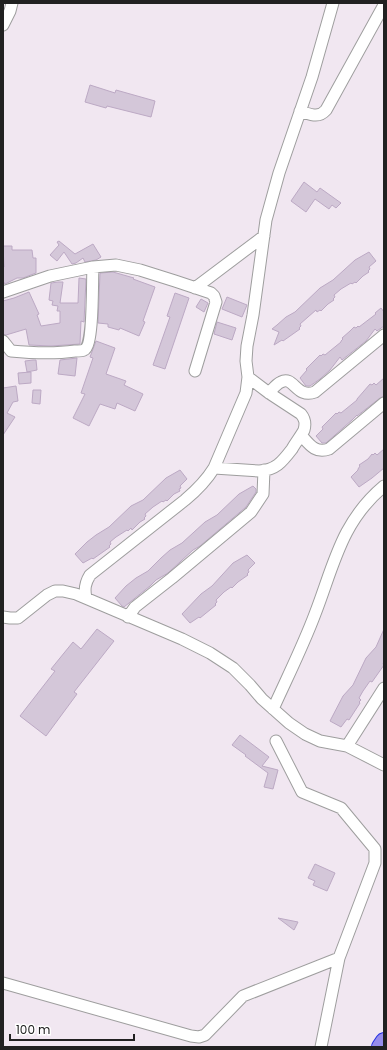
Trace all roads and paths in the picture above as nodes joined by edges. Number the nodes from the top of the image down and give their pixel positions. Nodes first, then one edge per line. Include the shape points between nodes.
1 (12, 3) edge
2 (333, 3) edge
3 (384, 5) edge
4 (3, 25) edge
5 (300, 111) junction
6 (264, 236) junction
7 (93, 267) junction
8 (195, 288) junction
9 (3, 292) edge
10 (384, 336) edge
11 (3, 341) edge
12 (195, 370) dead end
13 (248, 377) junction
14 (269, 393) junction
15 (384, 403) edge
16 (301, 435) junction
17 (214, 468) junction
18 (264, 470) junction
19 (384, 486) edge
20 (86, 598) junction
21 (3, 617) edge
22 (128, 617) junction
23 (384, 688) edge
24 (273, 709) junction
25 (276, 741) dead end
26 (347, 746) junction
27 (384, 765) edge
28 (339, 958) junction
29 (3, 983) edge
30 (384, 1041) edge
31 (321, 1047) edge
32 (380, 1047) edge

1 - 4 street
2 - 5 street
3 - 5 street via 324,112 316,116
5 - 6 street via 274,189
6 - 8 street
6 - 13 street via 247,346
7 - 8 street via 116,265
7 - 9 street via 50,276
7 - 11 street via 90,336 84,350 36,353 11,351
8 - 12 street via 212,294 216,302
10 - 14 street via 315,392 305,394 285,380
13 - 14 street
13 - 17 street via 246,393
14 - 16 street via 301,414 305,424
15 - 16 street via 325,451 316,450
16 - 18 street via 284,460 275,467
17 - 18 street
17 - 20 street via 199,489 90,575 85,586
18 - 22 street via 263,494 251,512 134,607
19 - 24 street via 356,515 340,543 315,614
20 - 21 street via 55,591 18,618
20 - 22 street
22 - 24 street via 182,639 216,657 233,668
23 - 26 street
24 - 26 street via 289,723 320,741
25 - 28 street via 302,792 341,808 375,849 375,863
26 - 27 street
28 - 29 street via 243,996 205,1035 198,1037
28 - 31 street
30 - 32 highway

